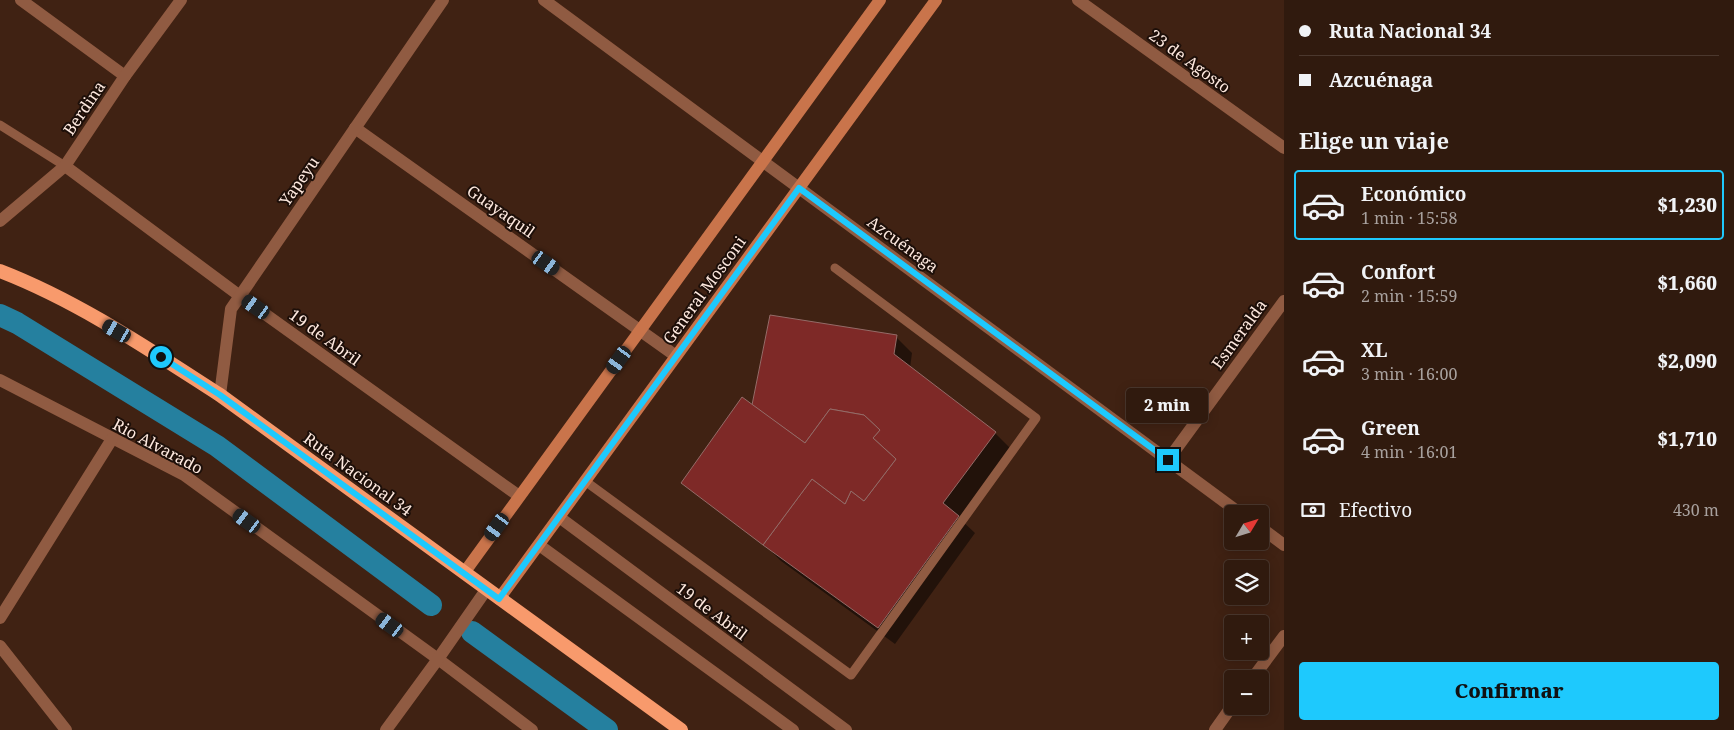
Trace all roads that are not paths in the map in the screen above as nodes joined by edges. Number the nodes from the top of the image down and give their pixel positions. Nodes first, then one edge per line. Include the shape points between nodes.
1 (22, 0) edge
2 (181, 0) edge
3 (443, 0) edge
4 (544, 0) edge
5 (880, 0) edge
6 (936, 0) edge
7 (1078, 0) edge
8 (125, 76) junction
9 (0, 125) edge
10 (355, 128) junction
11 (1284, 148) edge
12 (763, 161) junction
13 (65, 166) junction
14 (799, 188) junction
15 (0, 221) edge
16 (835, 268) dead end
17 (0, 271) edge
18 (240, 296) junction
19 (1284, 301) edge
20 (641, 330) junction
21 (676, 356) junction
22 (0, 380) edge
23 (220, 395) junction
24 (112, 439) junction
25 (1168, 460) junction
26 (585, 481) junction
27 (520, 496) junction
28 (1229, 505) edge
29 (559, 517) junction
30 (1269, 534) edge
31 (539, 545) junction
32 (1284, 545) edge
33 (464, 573) junction
34 (486, 590) junction
35 (499, 599) junction
36 (0, 618) edge
37 (1284, 636) edge
38 (0, 646) edge
39 (438, 660) junction
40 (1259, 670) edge
41 (1226, 715) edge
42 (66, 730) edge
43 (386, 730) edge
44 (532, 730) edge
45 (681, 730) edge
46 (792, 730) edge
47 (846, 730) edge
48 (1215, 730) edge

1 - 8 street
2 - 8 street, Berdina
3 - 10 street, Yapeyu
4 - 12 street, Azcuénaga
5 - 12 main road, General Mosconi
6 - 14 main road, General Mosconi
7 - 11 street, 23 de Agosto
8 - 13 street, Berdina
9 - 13 lane
10 - 18 street, Yapeyu
10 - 20 street, Guayaquil
12 - 14 street, Azcuénaga
12 - 20 main road, General Mosconi
13 - 15 street, Berdina
13 - 18 street, 19 de Abril
14 - 21 main road, General Mosconi
14 - 25 street, Azcuénaga
16 - 26 lane via 1036,418 851,675
17 - 23 highway, Ruta Nacional 34 via 72,305
18 - 23 street, Yapeyu via 231,309
18 - 27 street, 19 de Abril
19 - 25 street, Esmeralda
20 - 21 street, Guayaquil
20 - 27 main road, General Mosconi
21 - 26 main road, General Mosconi
22 - 24 street, Rio Alvarado
23 - 33 highway, Ruta Nacional 34
24 - 36 street
24 - 39 street, Rio Alvarado via 184,475
25 - 28 street, Azcuénaga
26 - 29 main road, General Mosconi
27 - 33 main road, General Mosconi
29 - 31 main road, General Mosconi
29 - 47 street, 19 de Abril
30 - 32 street
31 - 35 main road, General Mosconi
31 - 46 street
33 - 34 highway, Ruta Nacional 34
34 - 35 highway, Ruta Nacional 34
34 - 39 street
35 - 45 highway, Ruta Nacional 34
37 - 40 street
38 - 42 street
39 - 43 street
39 - 44 street, Rio Alvarado
41 - 48 street

